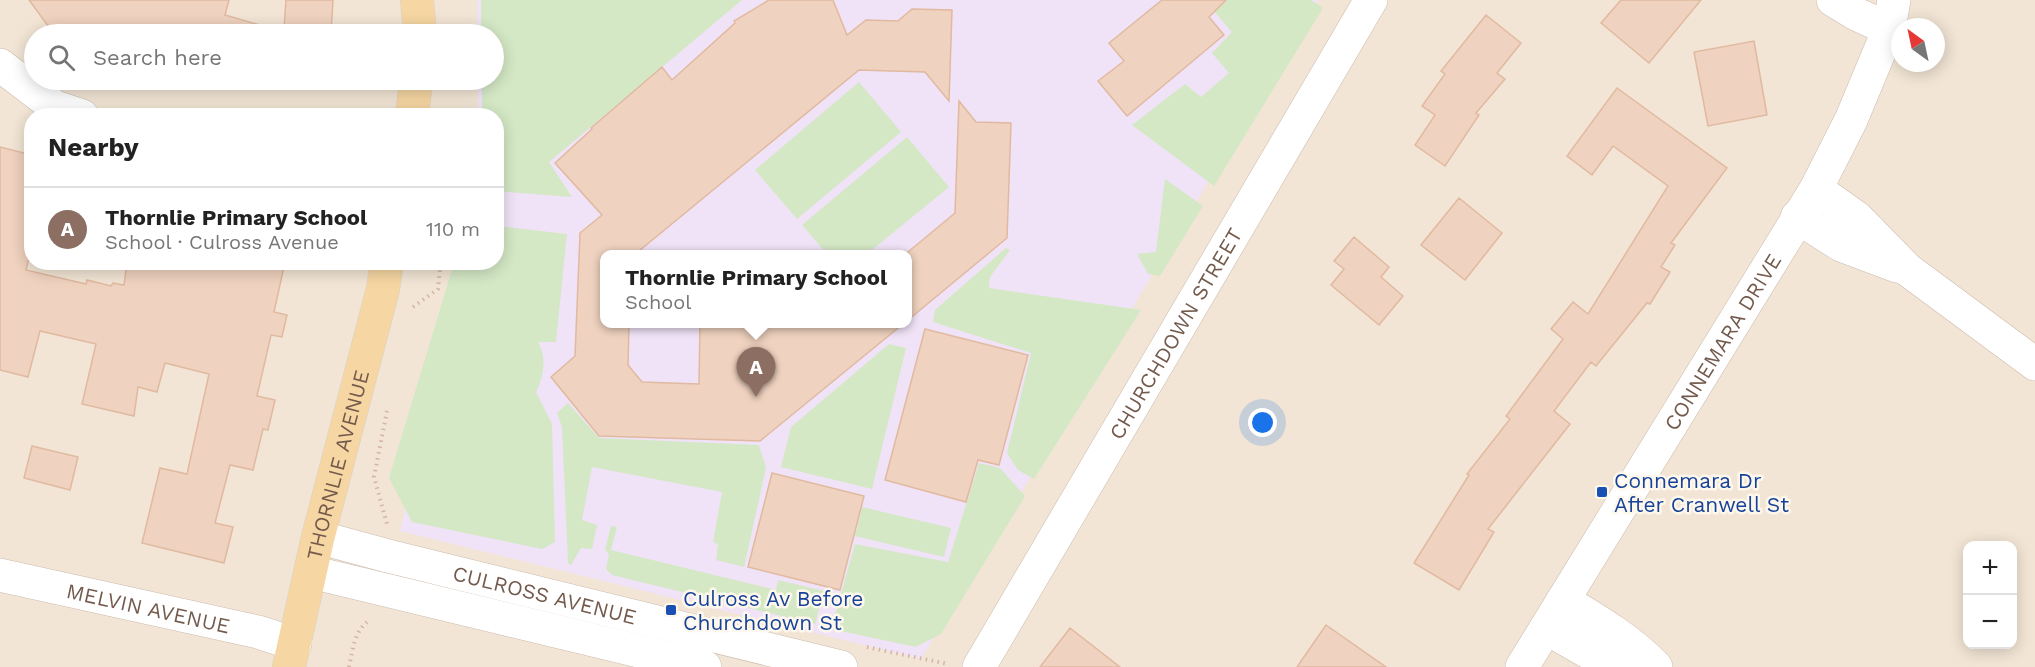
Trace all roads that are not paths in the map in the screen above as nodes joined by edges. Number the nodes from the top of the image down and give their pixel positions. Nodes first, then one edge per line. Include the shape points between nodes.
1 (417, 0) edge
2 (1371, 0) edge
3 (1833, 0) edge
4 (1891, 15) edge
5 (419, 24) edge
6 (0, 65) edge
7 (24, 84) edge
8 (32, 90) edge
9 (415, 90) edge
10 (55, 108) edge
11 (413, 108) edge
12 (1816, 189) junction
13 (1797, 218) junction
14 (386, 270) edge
15 (1908, 270) junction
16 (2035, 364) edge
17 (318, 537) junction
18 (311, 572) junction
19 (0, 575) edge
20 (1563, 600) junction
21 (1546, 628) junction
22 (292, 655) edge
23 (705, 667) edge
24 (841, 667) edge
25 (979, 667) edge
26 (1522, 667) edge
27 (1627, 667) edge
28 (1656, 667) edge

1 - 5 main road
2 - 25 street, CHURCHDOWN STREET
3 - 4 street via 1856,14
4 - 12 street, CONNEMARA DRIVE via 1851,120
6 - 7 street
8 - 10 street
9 - 11 main road
12 - 13 street, CONNEMARA DRIVE
12 - 15 street via 1857,218
13 - 15 street via 1841,245
13 - 20 street, CONNEMARA DRIVE
14 - 17 main road, THORNLIE AVENUE
15 - 16 street
17 - 18 main road, THORNLIE AVENUE
17 - 24 street, CULROSS AVENUE
18 - 22 main road, THORNLIE AVENUE
18 - 23 street, CULROSS AVENUE
19 - 22 street, MELVIN AVENUE via 258,632
20 - 21 street, CONNEMARA DRIVE
20 - 28 street via 1604,625
21 - 26 street, CONNEMARA DRIVE
21 - 27 street via 1588,652

